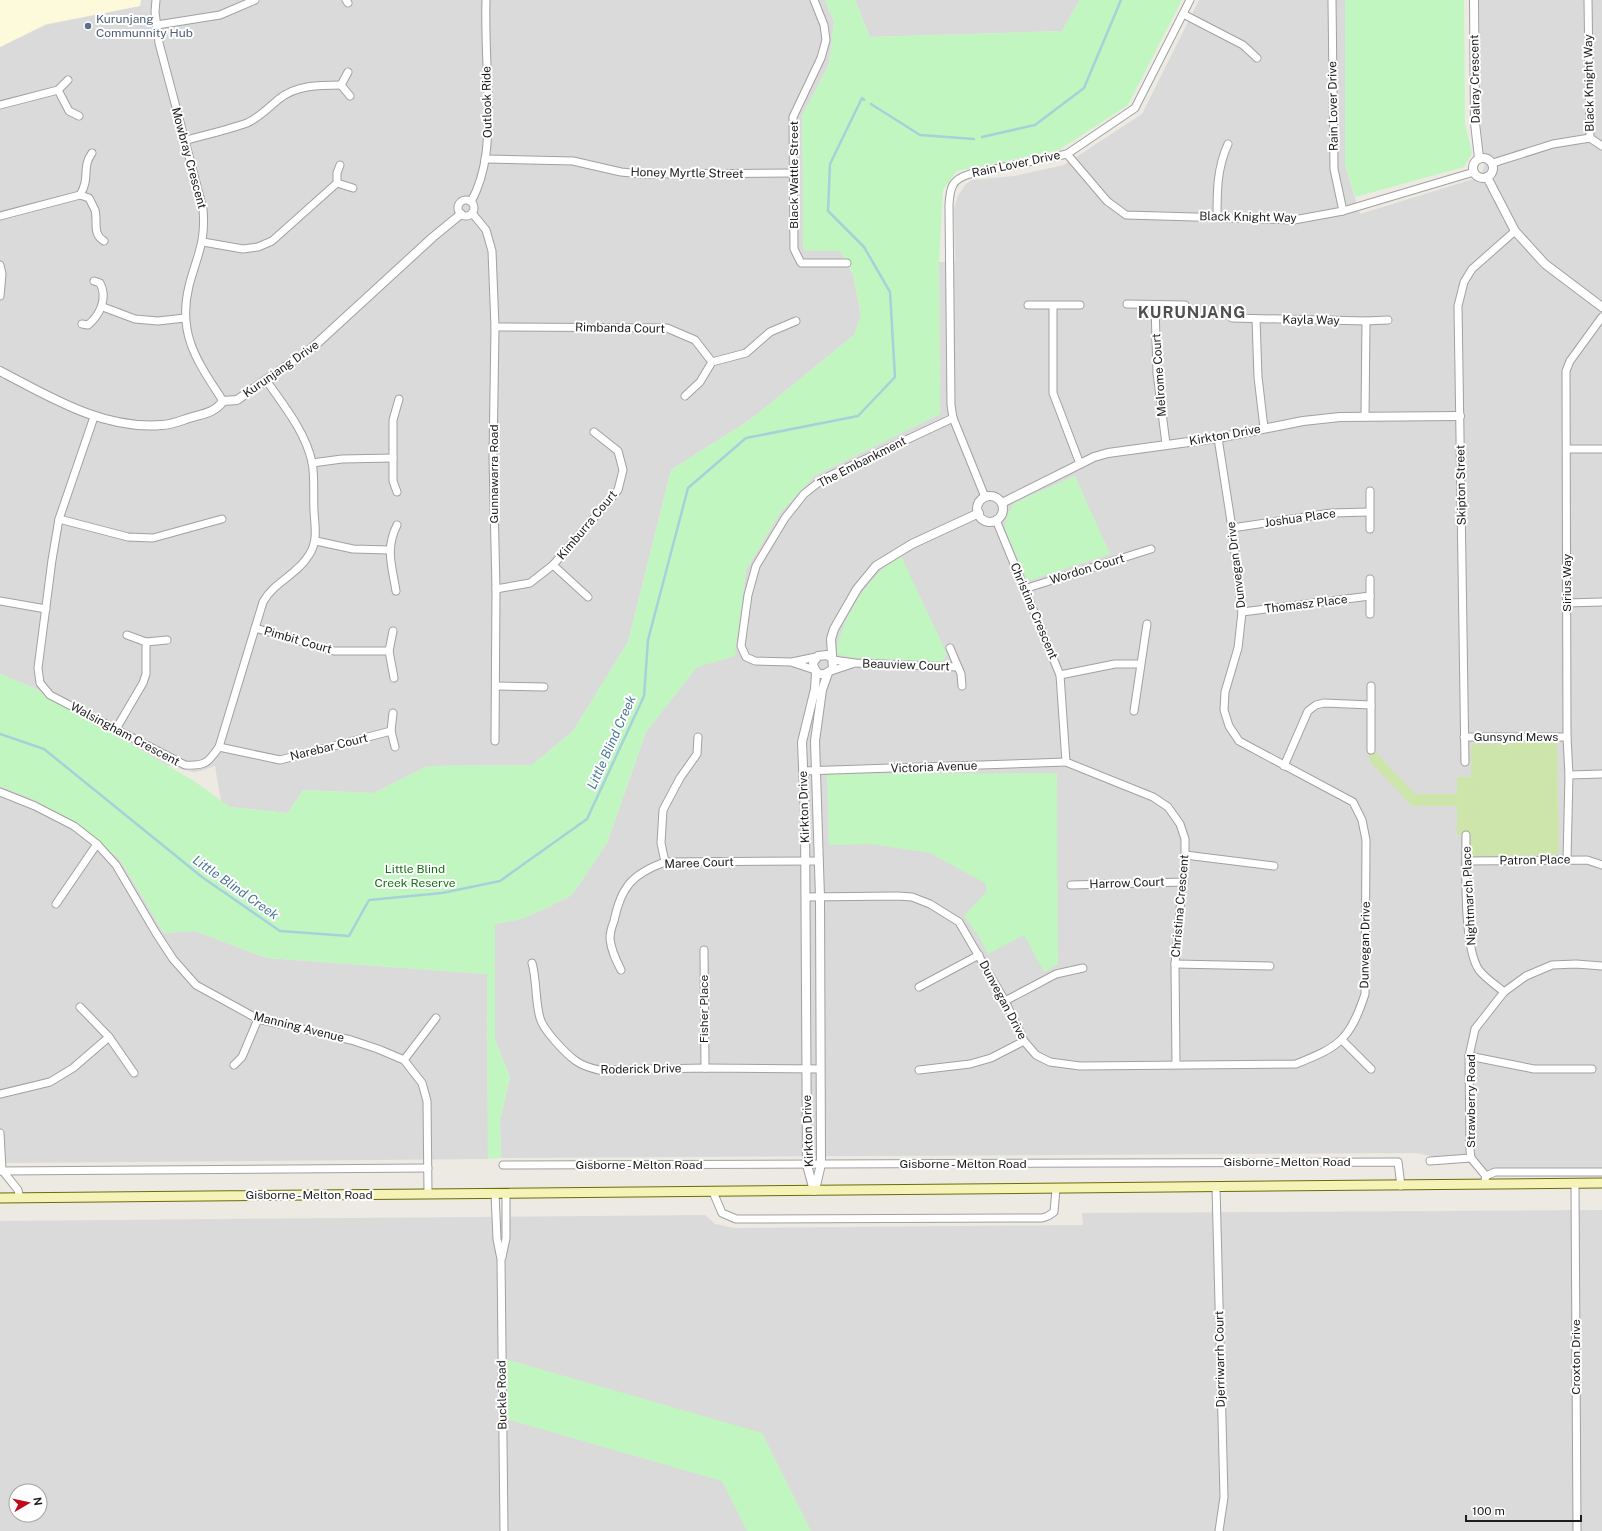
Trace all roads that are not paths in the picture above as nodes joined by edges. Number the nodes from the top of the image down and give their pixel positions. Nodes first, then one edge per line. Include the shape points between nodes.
1 (156, 0) edge
2 (255, 0) edge
3 (486, 0) edge
4 (814, 0) edge
5 (1190, 0) edge
6 (1332, 0) edge
7 (1474, 0) edge
8 (1588, 0) edge
9 (1183, 14) junction
10 (157, 25) junction
11 (1257, 58) dead end
12 (348, 72) dead end
13 (68, 80) dead end
14 (341, 85) junction
15 (58, 90) junction
16 (350, 96) dead end
17 (0, 105) edge
18 (79, 116) dead end
19 (1590, 138) junction
20 (184, 141) junction
21 (1228, 144) dead end
22 (1602, 146) edge
23 (92, 153) dead end
24 (1067, 154) junction
25 (1479, 158) junction
26 (486, 159) junction
27 (1493, 163) junction
28 (340, 165) dead end
29 (1474, 172) junction
30 (793, 173) junction
31 (1488, 178) junction
32 (337, 183) junction
33 (354, 188) dead end
34 (80, 194) junction
35 (471, 202) junction
36 (1342, 211) junction
37 (472, 213) junction
38 (461, 214) junction
39 (0, 216) edge
40 (1216, 218) junction
41 (1515, 230) junction
42 (104, 240) dead end
43 (203, 242) junction
44 (846, 263) dead end
45 (0, 265) edge
46 (94, 281) dead end
47 (0, 296) edge
48 (1127, 304) dead end
49 (1028, 305) dead end
50 (1155, 305) junction
51 (1185, 305) dead end
52 (102, 306) junction
53 (1053, 306) junction
54 (1080, 306) dead end
55 (1602, 307) edge
56 (1602, 317) edge
57 (185, 318) junction
58 (1232, 318) dead end
59 (1256, 319) junction
60 (1388, 320) dead end
61 (796, 321) dead end
62 (1366, 321) junction
63 (82, 324) dead end
64 (495, 327) junction
65 (712, 362) junction
66 (0, 371) edge
67 (266, 380) junction
68 (685, 396) dead end
69 (399, 399) dead end
70 (223, 401) junction
71 (1460, 416) junction
72 (94, 417) junction
73 (1365, 417) junction
74 (953, 418) junction
75 (1264, 428) junction
76 (594, 432) dead end
77 (1218, 438) junction
78 (1166, 444) junction
79 (1567, 449) junction
80 (1602, 449) edge
81 (393, 458) junction
82 (312, 463) junction
83 (1080, 464) junction
84 (1370, 491) dead end
85 (397, 492) dead end
86 (985, 497) junction
87 (1002, 503) junction
88 (1369, 512) junction
89 (979, 513) junction
90 (59, 519) junction
91 (222, 519) dead end
92 (996, 520) junction
93 (397, 525) dead end
94 (1232, 528) junction
95 (1370, 529) dead end
96 (316, 541) junction
97 (1151, 549) dead end
98 (389, 550) junction
99 (553, 565) junction
100 (1370, 579) dead end
101 (496, 589) junction
102 (1024, 589) junction
103 (396, 591) dead end
104 (1370, 596) junction
105 (588, 597) dead end
106 (0, 600) edge
107 (1602, 602) edge
108 (1567, 603) junction
109 (46, 609) junction
110 (1242, 612) junction
111 (1370, 614) dead end
112 (1147, 624) dead end
113 (255, 628) junction
114 (393, 631) dead end
115 (127, 635) dead end
116 (831, 639) junction
117 (167, 640) dead end
118 (146, 642) junction
119 (950, 648) dead end
120 (389, 651) junction
121 (817, 656) junction
122 (832, 659) junction
123 (792, 662) junction
124 (855, 663) junction
125 (1140, 664) junction
126 (957, 667) junction
127 (816, 671) junction
128 (830, 672) junction
129 (1060, 675) junction
130 (394, 678) dead end
131 (496, 686) junction
132 (962, 686) dead end
133 (1371, 686) dead end
134 (544, 687) dead end
135 (1371, 705) junction
136 (1134, 711) dead end
137 (393, 713) dead end
138 (116, 729) junction
139 (391, 731) junction
140 (1567, 736) junction
141 (698, 737) dead end
142 (1464, 737) junction
143 (495, 741) dead end
144 (394, 747) dead end
145 (219, 748) junction
146 (1371, 750) dead end
147 (1066, 762) junction
148 (1465, 762) dead end
149 (1284, 766) junction
150 (803, 771) junction
151 (816, 771) junction
152 (1602, 774) edge
153 (1569, 775) junction
154 (0, 792) edge
155 (1466, 835) dead end
156 (98, 844) junction
157 (1185, 855) junction
158 (1568, 860) junction
159 (805, 861) junction
160 (819, 861) junction
161 (1466, 861) junction
162 (665, 862) junction
163 (1602, 865) edge
164 (1274, 866) dead end
165 (1184, 882) junction
166 (1071, 885) dead end
167 (806, 897) junction
168 (820, 897) junction
169 (56, 904) dead end
170 (704, 950) dead end
171 (979, 955) junction
172 (532, 963) dead end
173 (1175, 964) junction
174 (1270, 966) dead end
175 (1602, 966) edge
176 (1083, 968) dead end
177 (621, 970) dead end
178 (919, 988) dead end
179 (1504, 992) junction
180 (1005, 1001) junction
181 (80, 1008) dead end
182 (436, 1018) dead end
183 (258, 1019) junction
184 (109, 1037) junction
185 (1342, 1040) junction
186 (1024, 1041) junction
187 (1469, 1056) junction
188 (404, 1060) junction
189 (1176, 1064) junction
190 (234, 1065) dead end
191 (705, 1068) junction
192 (806, 1069) junction
193 (820, 1069) junction
194 (1371, 1069) dead end
195 (1592, 1069) dead end
196 (919, 1070) dead end
197 (134, 1073) dead end
198 (0, 1094) edge
199 (0, 1133) edge
200 (1471, 1158) junction
201 (1430, 1161) dead end
202 (821, 1164) junction
203 (503, 1165) dead end
204 (807, 1165) junction
205 (428, 1168) junction
206 (1, 1171) edge
207 (1602, 1172) edge
208 (1486, 1176) junction
209 (1602, 1183) edge
210 (1575, 1184) junction
211 (1401, 1186) junction
212 (1483, 1186) junction
213 (1216, 1187) junction
214 (1056, 1189) junction
215 (814, 1191) junction
216 (714, 1192) junction
217 (428, 1194) junction
218 (494, 1194) junction
219 (506, 1194) junction
220 (0, 1198) edge
221 (20, 1198) junction
222 (501, 1259) junction
223 (504, 1531) edge
224 (1219, 1531) edge
225 (1578, 1531) edge

1 - 10 street, Mowbray Crescent
2 - 10 street via 220,15
3 - 26 street, Outlook Ride via 489,139
4 - 30 street, Black Wattle Street via 824,25 826,40 821,58 793,117
5 - 9 street, Rain Lover Drive
6 - 36 street, Rain Lover Drive via 1334,169
7 - 25 street, Dalray Crescent via 1474,123
8 - 19 street, Black Knight Way
9 - 11 street via 1243,45
9 - 24 street, Rain Lover Drive via 1135,108
10 - 20 street, Mowbray Crescent via 159,43
12 - 14 street
13 - 15 street
14 - 16 street
14 - 20 street via 314,85 296,90 280,97 248,122
15 - 17 street
15 - 18 street via 69,110
19 - 22 street
19 - 27 street, Black Knight Way via 1553,144
20 - 43 street, Mowbray Crescent via 204,209
21 - 40 street via 1220,163
23 - 34 street via 86,160 86,185
24 - 40 street, Black Knight Way via 1107,201 1126,215
24 - 74 street, Rain Lover Drive via 960,176 954,182 949,205
25 - 27 street via 1486,157
25 - 29 street via 1474,162
26 - 30 street, Honey Myrtle Street via 573,161 642,174
26 - 35 street, Outlook Ride
27 - 31 street via 1494,170
28 - 32 street
29 - 31 street via 1481,178
29 - 36 street, Black Knight Way
30 - 44 street, Black Wattle Street via 794,249 801,263
31 - 41 street
32 - 33 street
32 - 43 street via 272,241 258,247 243,249
34 - 39 street
34 - 42 street via 89,198 95,211 96,232 99,238
35 - 37 street via 474,208
35 - 38 street via 466,200 459,204
36 - 40 street, Black Knight Way via 1294,220
37 - 38 street via 465,216
37 - 64 street, Gunnawarra Road via 486,230 492,251
38 - 67 street, Kurunjang Drive via 312,348
41 - 55 street via 1545,264
41 - 71 street, Skipton Street via 1472,269 1464,282 1458,306
43 - 57 street, Mowbray Crescent via 189,287
45 - 47 street
46 - 52 street via 100,283 103,288
48 - 50 street
49 - 53 street
50 - 51 street
50 - 78 street, Melrome Court via 1157,373
52 - 57 street via 135,319 158,321
52 - 63 street via 95,319 88,325
53 - 54 street
53 - 83 street via 1053,393
56 - 79 street, Sirius Way via 1570,361 1566,371
57 - 70 street, Mowbray Crescent via 193,352
58 - 59 street, Kayla Way
59 - 62 street, Kayla Way
59 - 75 street via 1258,377
60 - 62 street, Kayla Way
61 - 65 street via 770,332 746,353
62 - 73 street
64 - 65 street, Rimbanda Court via 667,328 695,340
64 - 101 street, Gunnawarra Road via 493,458
65 - 68 street via 700,382
66 - 72 street, Kurunjang Drive
67 - 70 street, Kurunjang Drive via 236,400
67 - 82 street via 300,430
69 - 81 street via 393,420
70 - 72 street, Kurunjang Drive via 217,410 164,425 136,426
71 - 73 street, Kirkton Drive
71 - 142 street, Skipton Street
72 - 90 street, Walsingham Crescent
73 - 75 street, Kirkton Drive via 1304,421
74 - 86 street
74 - 123 street, The Embankment via 823,479 804,494 785,518 756,566 748,595 741,646 746,657 755,661
75 - 77 street, Kirkton Drive
76 - 99 street, Kimburra Court via 618,451 623,470 618,490
77 - 78 street, Kirkton Drive
77 - 94 street, Dunvegan Drive
78 - 83 street, Kirkton Drive via 1108,453
79 - 80 street
79 - 108 street, Sirius Way
81 - 82 street via 342,459
81 - 85 street via 393,481
82 - 96 street
83 - 87 street, Kirkton Drive
84 - 88 street
86 - 87 street via 997,498
86 - 89 street via 978,506
87 - 92 street via 1002,513
88 - 94 street, Joshua Place via 1332,513
88 - 95 street
89 - 92 street via 986,520
89 - 116 street via 912,544 876,566 846,606
90 - 91 street via 128,537 153,538
90 - 109 street, Walsingham Crescent
92 - 102 street, Christina Crescent
93 - 98 street via 391,536
94 - 110 street, Dunvegan Drive
96 - 98 street via 353,549
96 - 113 street, Walsingham Crescent via 309,556 297,570 281,580 269,592
97 - 102 street, Wordon Court
98 - 103 street
99 - 101 street, Kimburra Court via 530,583
99 - 105 street
100 - 104 street
101 - 131 street, Gunnawarra Road
102 - 129 street, Christina Crescent
104 - 110 street, Thomasz Place
104 - 111 street
106 - 109 street
107 - 108 street
108 - 140 street, Sirius Way
109 - 138 street, Walsingham Crescent via 38,668 38,678 42,687 50,695
110 - 149 street, Dunvegan Drive via 1238,648 1225,692 1226,715 1229,726 1239,741
112 - 125 street
113 - 120 street, Pimbit Court via 334,651
113 - 145 street, Walsingham Crescent
114 - 120 street
115 - 118 street
116 - 121 street
116 - 122 street
117 - 118 street
118 - 138 street via 146,674
119 - 126 street, Beauview Court
120 - 130 street
121 - 122 street via 827,655
121 - 123 street, The Embankment
121 - 127 street via 813,663
122 - 124 street, Beauview Court
122 - 128 street via 834,666
123 - 127 street, The Embankment
124 - 126 street, Beauview Court
124 - 128 street, Beauview Court
125 - 129 street via 1115,664
125 - 136 street
126 - 132 street, Beauview Court via 961,674
127 - 128 street via 822,674
127 - 150 street, Kirkton Drive via 815,689 802,742
128 - 151 street, Kirkton Drive via 822,690 817,725
129 - 147 street, Christina Crescent
131 - 134 street
131 - 143 street, Gunnawarra Road
133 - 135 street
135 - 146 street
135 - 149 street via 1316,705 1308,711
137 - 139 street
138 - 145 street, Walsingham Crescent via 185,765 198,765 210,761
139 - 144 street
139 - 145 street, Narebar Court via 280,760
140 - 142 street, Gunsynd Mews
140 - 153 street, Sirius Way
141 - 162 street via 697,754 680,778 663,810 661,843
142 - 148 street, Skipton Street
147 - 151 street, Victoria Avenue
147 - 157 street, Christina Crescent via 1153,797 1168,807 1180,824 1185,839
149 - 185 street, Dunvegan Drive via 1352,802 1362,820 1366,840 1365,994 1357,1017
150 - 151 street, Victoria Avenue
150 - 159 street, Kirkton Drive
151 - 160 street, Kirkton Drive
152 - 153 street
153 - 158 street, Sirius Way
154 - 156 street, Manning Avenue via 74,826
155 - 161 street, Nightmarch Place
156 - 169 street
156 - 183 street, Manning Avenue via 116,865 173,959 196,985
157 - 164 street
157 - 165 street, Christina Crescent
158 - 161 street, Patron Place
158 - 163 street, Patron Place via 1587,860
159 - 160 street, Maree Court
159 - 162 street, Maree Court
159 - 167 street, Kirkton Drive
160 - 168 street, Kirkton Drive
161 - 179 street, Nightmarch Place via 1471,951 1479,970
162 - 177 street, Maree Court via 650,868 630,882 618,900 610,937
165 - 166 street, Harrow Court
165 - 173 street, Christina Crescent
167 - 168 street, Dunvegan Drive
167 - 192 street, Kirkton Drive
168 - 171 street, Dunvegan Drive via 897,896 918,899 958,922
168 - 193 street, Kirkton Drive
170 - 191 street, Fisher Place
171 - 178 street
171 - 180 street, Dunvegan Drive
172 - 191 street, Roderick Drive via 540,1018 545,1028 574,1060 586,1067 599,1070
173 - 174 street
173 - 189 street, Christina Crescent
175 - 179 street, Strawberry Road via 1552,965 1526,976
176 - 180 street via 1056,974
179 - 187 street, Strawberry Road via 1475,1028
180 - 186 street, Dunvegan Drive
181 - 184 street
182 - 188 street
183 - 188 street, Manning Avenue via 351,1040
183 - 190 street via 242,1057
184 - 197 street
184 - 198 street via 73,1068 50,1082
185 - 189 street, Dunvegan Drive via 1327,1052 1296,1064
185 - 194 street
186 - 189 street, Dunvegan Drive via 1036,1055 1050,1062 1080,1066
186 - 196 street via 991,1058 970,1064
187 - 195 street via 1534,1069
187 - 200 street, Strawberry Road
188 - 205 street, Manning Avenue via 422,1083 427,1101
191 - 192 street, Roderick Drive
192 - 193 street, Roderick Drive
192 - 204 street, Kirkton Drive
193 - 202 street, Kirkton Drive
199 - 206 street
200 - 201 street, Strawberry Road
200 - 208 street, Strawberry Road
202 - 204 street, Gisborne - Melton Road
202 - 211 street, Gisborne - Melton Road via 1398,1162
202 - 215 street, Kirkton Drive
203 - 204 street, Gisborne - Melton Road
204 - 215 street, Kirkton Drive
205 - 206 street
205 - 217 street, Manning Avenue
206 - 221 street via 18,1190
207 - 208 street via 1495,1172
208 - 212 street
209 - 210 main road, Gisborne - Melton Road
210 - 212 main road, Gisborne - Melton Road
210 - 225 street, Croxton Drive
211 - 212 main road, Gisborne - Melton Road
211 - 213 main road, Gisborne - Melton Road
213 - 214 main road, Gisborne - Melton Road
213 - 224 street, Djerriwarrh Court via 1224,1497
214 - 215 main road, Gisborne - Melton Road
214 - 216 street via 1054,1212 1042,1218 736,1219 722,1213
215 - 216 main road, Gisborne - Melton Road
216 - 219 main road, Gisborne - Melton Road
217 - 218 main road, Gisborne - Melton Road
217 - 221 main road, Gisborne - Melton Road
218 - 219 main road, Gisborne - Melton Road
218 - 222 street, Buckle Road
219 - 222 street, Buckle Road via 506,1238
220 - 221 main road, Gisborne - Melton Road
222 - 223 street, Buckle Road

